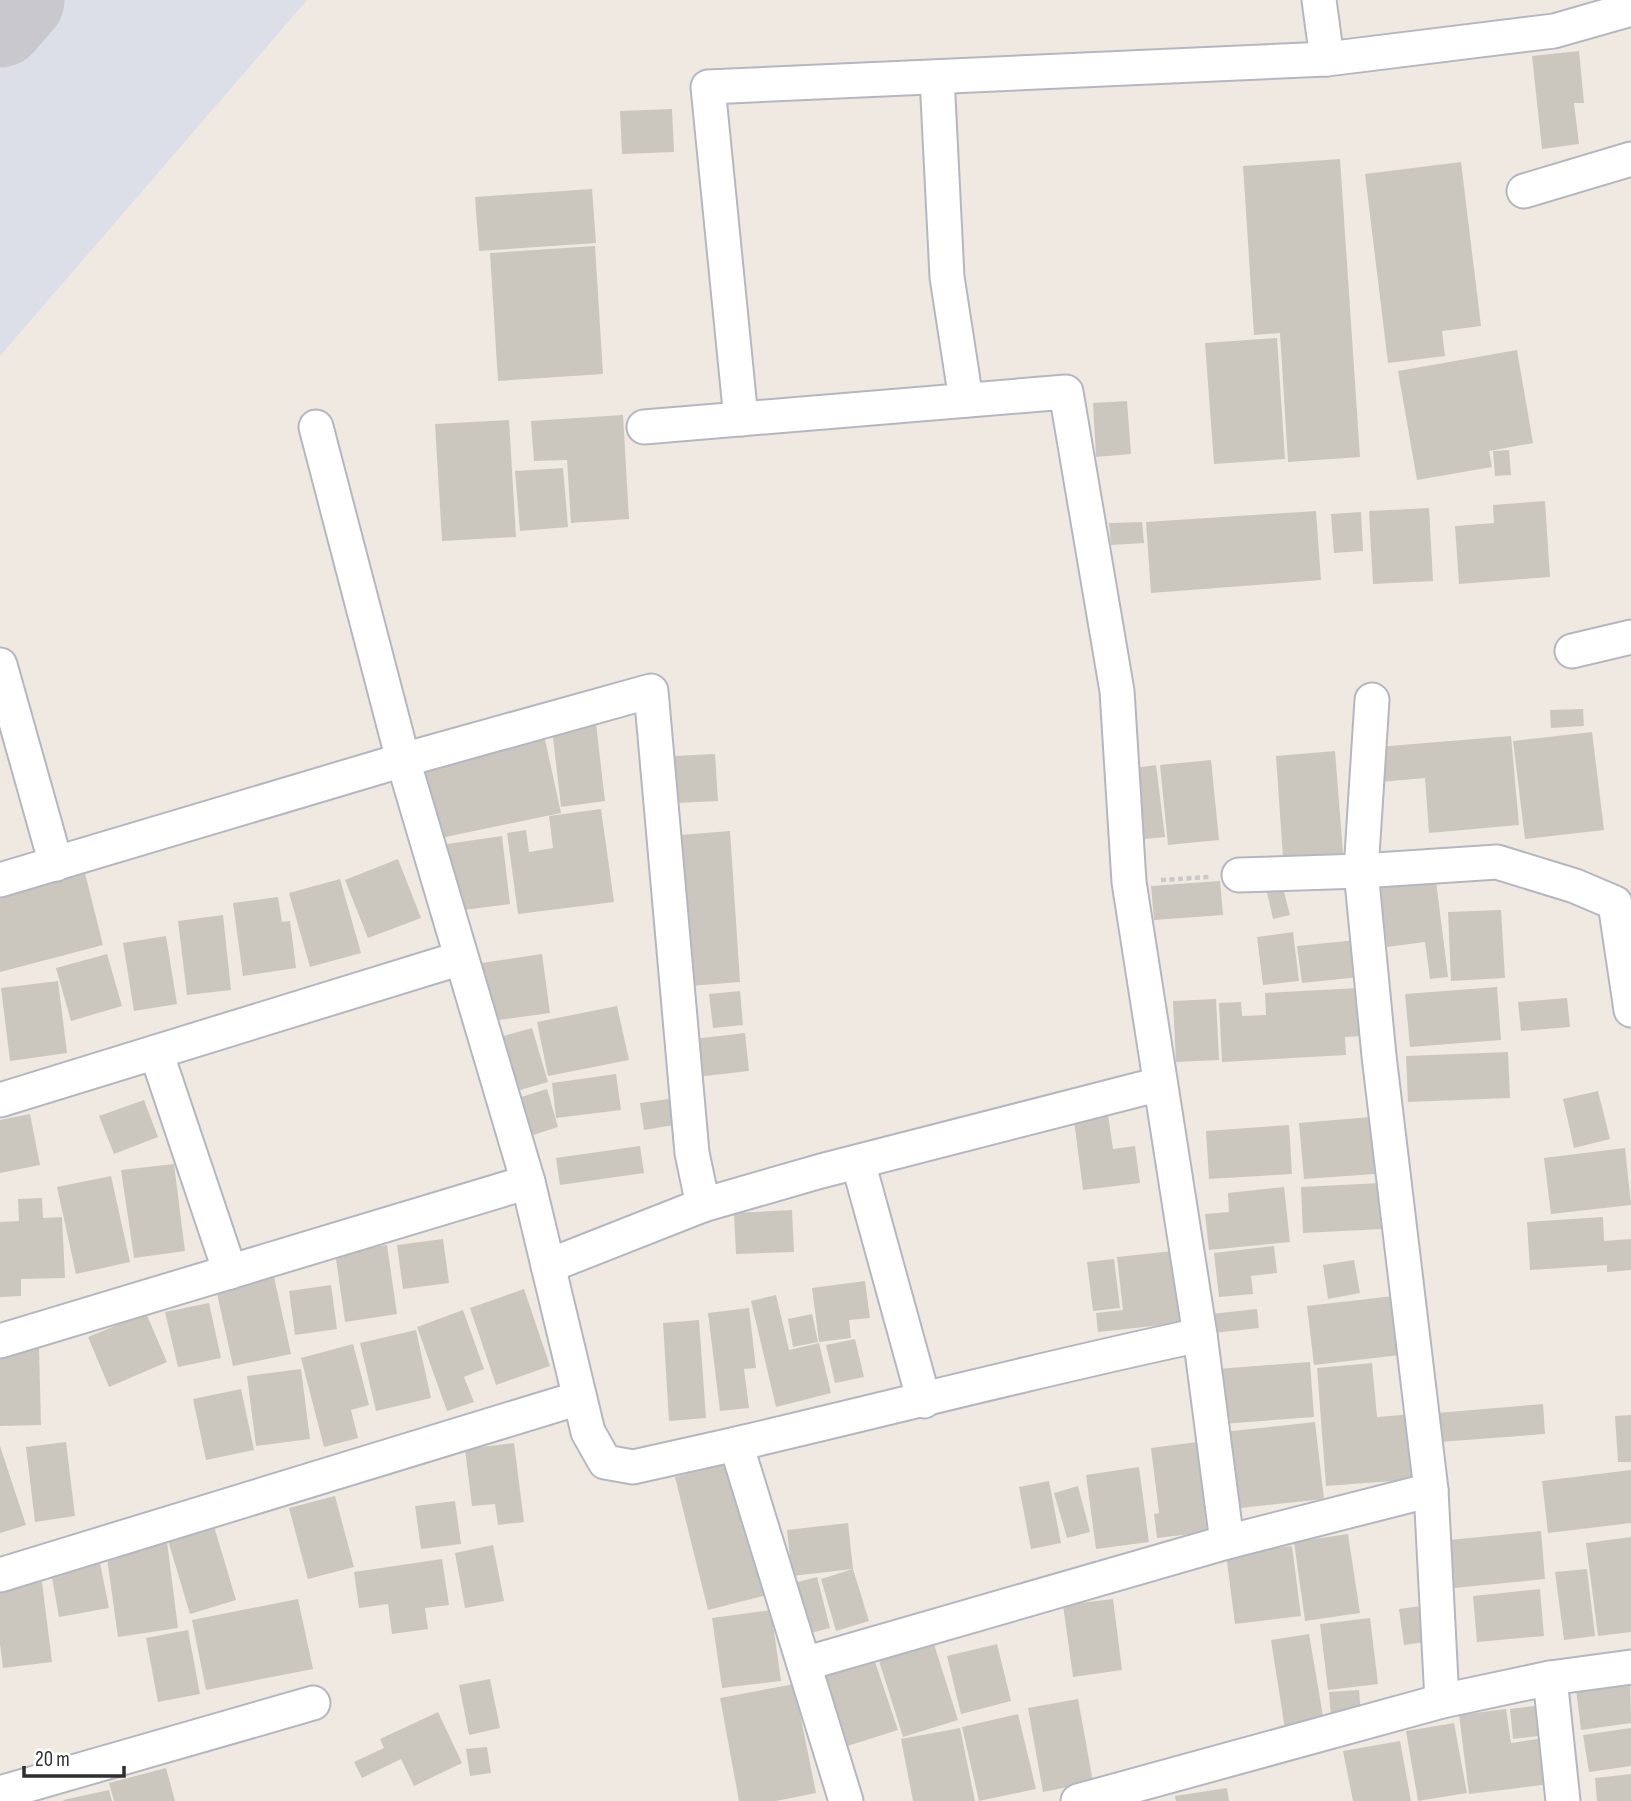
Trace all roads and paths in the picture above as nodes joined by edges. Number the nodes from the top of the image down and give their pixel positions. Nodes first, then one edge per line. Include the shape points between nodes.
1 (1319, 0) edge
2 (1631, 9) edge
3 (1328, 59) junction
4 (937, 76) junction
5 (1631, 159) edge
6 (1524, 191) dead end
7 (966, 400) junction
8 (741, 419) junction
9 (644, 426) dead end
10 (316, 427) dead end
11 (1631, 638) edge
12 (1572, 652) dead end
13 (0, 665) edge
14 (1372, 700) dead end
15 (403, 760) junction
16 (55, 864) junction
17 (1361, 871) junction
18 (1239, 875) joint
19 (0, 880) edge
20 (1129, 882) junction
21 (461, 958) junction
22 (1631, 1010) edge
23 (156, 1052) junction
24 (1160, 1084) junction
25 (0, 1100) edge
26 (858, 1162) junction
27 (528, 1182) junction
28 (703, 1205) junction
29 (548, 1266) junction
30 (230, 1272) junction
31 (1200, 1335) junction
32 (0, 1341) edge
33 (579, 1398) junction
34 (924, 1401) junction
35 (736, 1444) junction
36 (1432, 1490) junction
37 (1227, 1542) junction
38 (0, 1574) edge
39 (804, 1664) junction
40 (1631, 1667) edge
41 (1550, 1678) junction
42 (1442, 1701) junction
43 (313, 1703) dead end
44 (0, 1793) edge
45 (846, 1801) edge
46 (1078, 1801) edge
47 (1563, 1801) edge

1 - 3 street
2 - 3 street via 1554,31
3 - 4 street
4 - 7 street via 947,277
4 - 8 street via 708,87
5 - 6 street
7 - 8 street
7 - 20 street via 1066,392 1117,691
8 - 9 street
10 - 15 street
11 - 12 street
13 - 16 street
14 - 17 street
15 - 16 street
15 - 21 street
15 - 28 street via 651,691 692,1153
16 - 19 street
17 - 18 street
17 - 22 street via 1497,862 1615,903
17 - 36 street
18 - 20 path
20 - 24 street
21 - 23 street
21 - 27 street
23 - 25 street
23 - 30 street
24 - 26 street
24 - 31 street
26 - 28 street
26 - 34 street
27 - 29 street
27 - 30 street
28 - 29 street
29 - 33 street
30 - 32 street
31 - 34 street via 1076,1361
31 - 37 street
33 - 35 street via 588,1432 606,1462 633,1467
33 - 38 street
34 - 35 street
35 - 39 street
36 - 37 street
36 - 42 street
37 - 39 street
39 - 45 street
40 - 41 street
41 - 42 street
41 - 47 street
42 - 46 street
43 - 44 street

